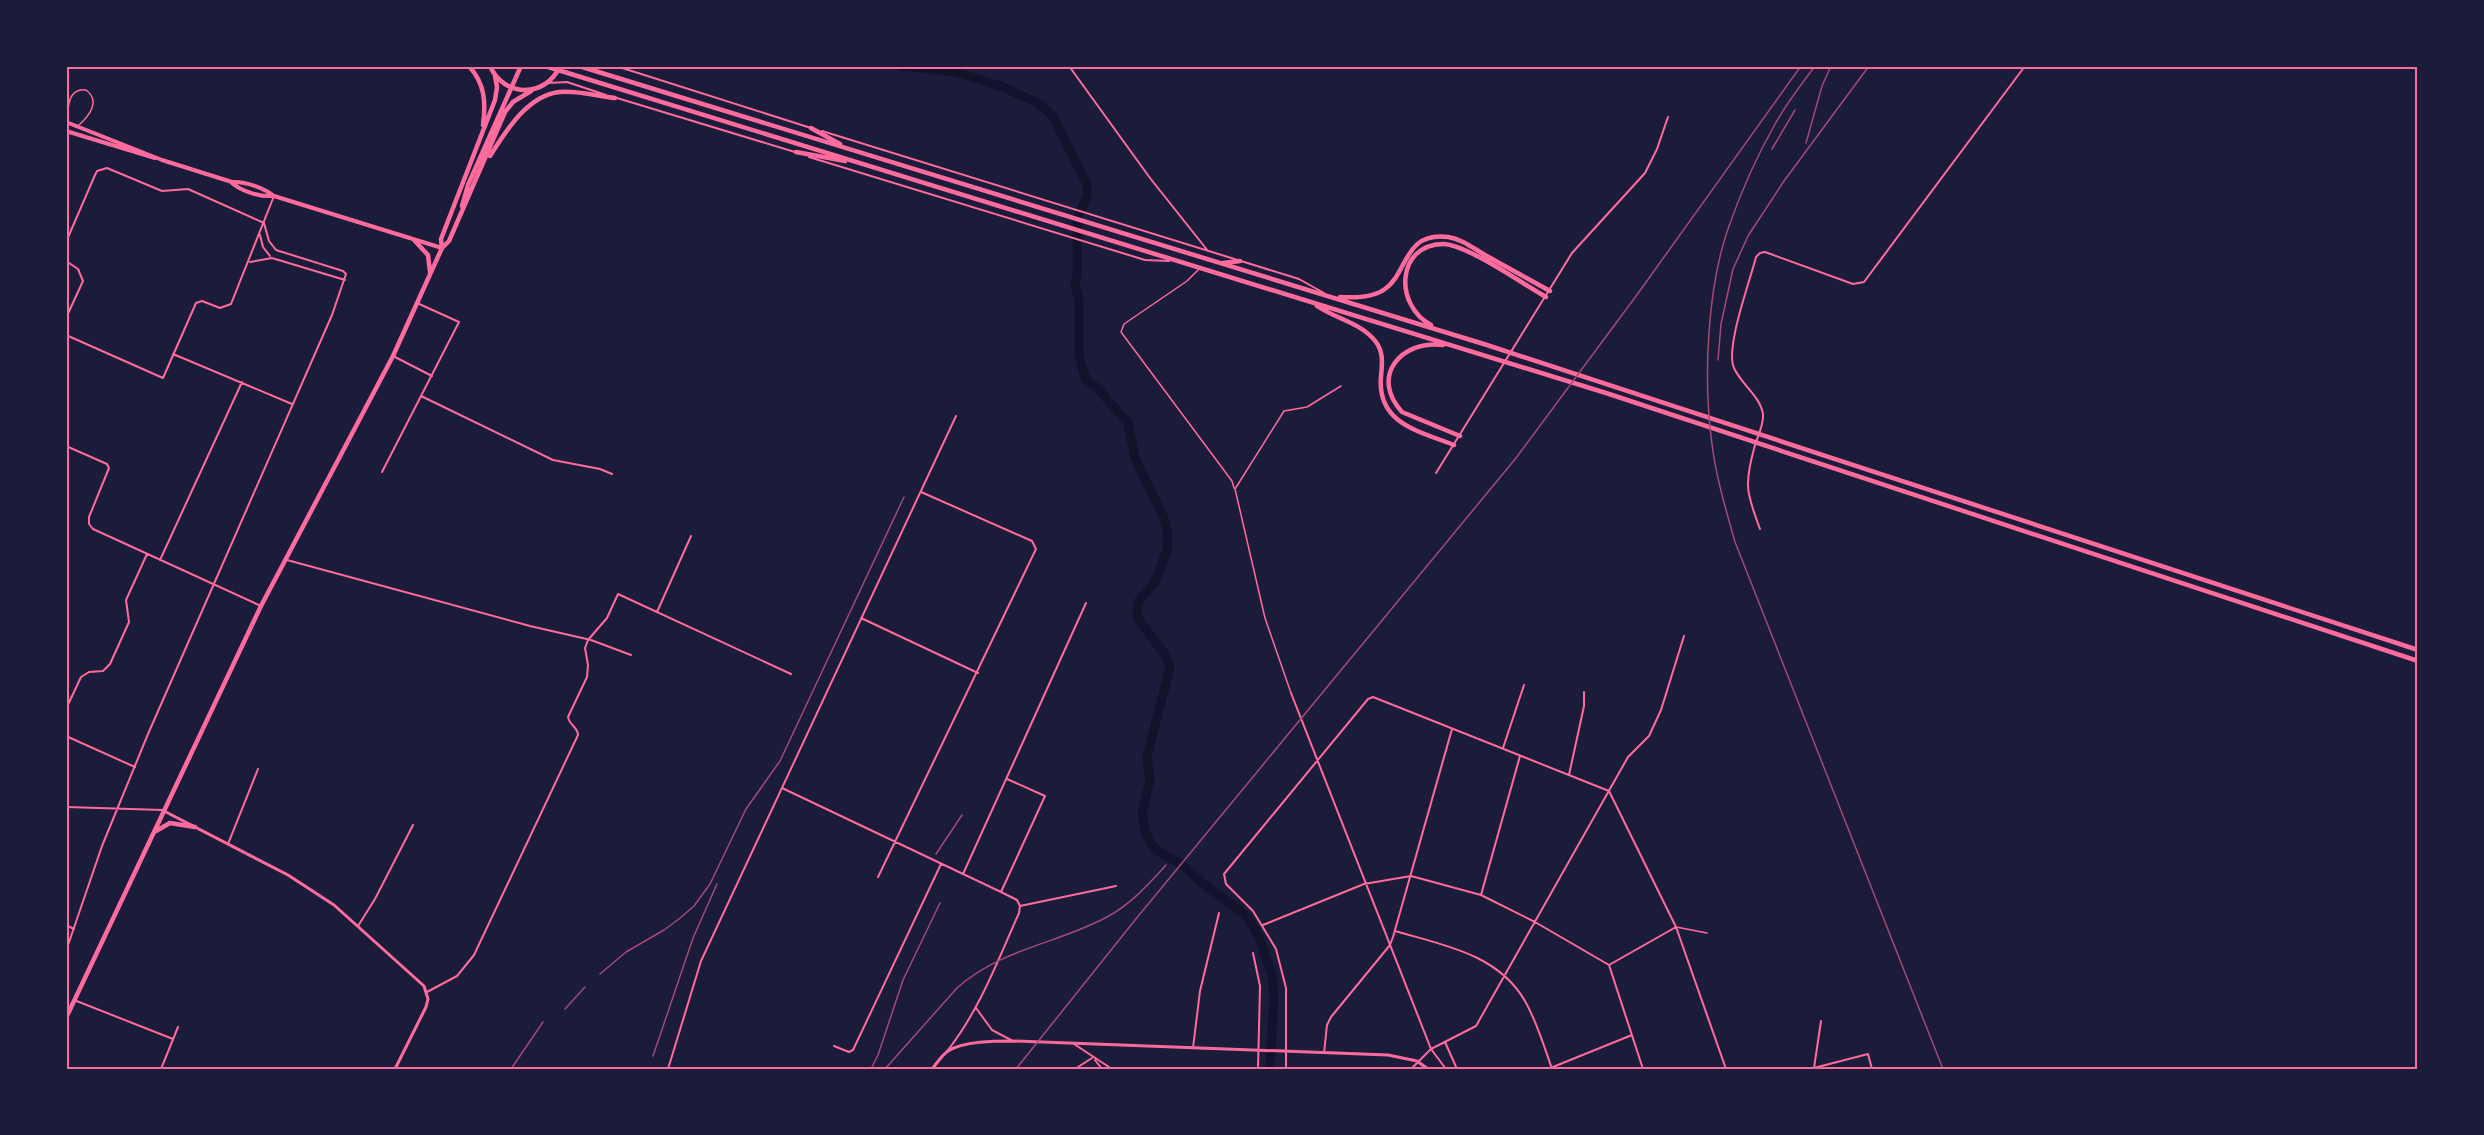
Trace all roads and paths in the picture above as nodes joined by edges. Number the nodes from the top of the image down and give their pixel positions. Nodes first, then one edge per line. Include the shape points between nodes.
1 (469, 66) edge
2 (490, 66) edge
3 (521, 66) edge
4 (544, 66) edge
5 (560, 66) edge
6 (579, 66) edge
7 (619, 66) edge
8 (1069, 66) edge
9 (2025, 66) edge
10 (495, 76) junction
11 (548, 83) junction
12 (531, 91) junction
13 (615, 98) junction
14 (1668, 117) dead end
15 (66, 122) edge
16 (78, 126) junction
17 (811, 128) junction
18 (482, 132) junction
19 (67, 133) edge
20 (856, 152) junction
21 (796, 153) junction
22 (162, 160) junction
23 (483, 165) junction
24 (874, 167) junction
25 (468, 185) junction
26 (274, 196) junction
27 (454, 206) junction
28 (459, 217) junction
29 (264, 223) junction
30 (260, 235) junction
31 (415, 241) junction
32 (66, 242) edge
33 (442, 248) junction
34 (1208, 251) junction
35 (272, 258) junction
36 (1176, 260) junction
37 (66, 261) edge
38 (1240, 261) junction
39 (250, 262) junction
40 (1220, 263) junction
41 (1199, 268) junction
42 (430, 276) junction
43 (345, 280) junction
44 (1550, 291) junction
45 (1329, 295) junction
46 (1546, 297) junction
47 (417, 303) junction
48 (1313, 303) junction
49 (66, 318) edge
50 (66, 335) edge
51 (1461, 337) junction
52 (1457, 347) junction
53 (173, 354) junction
54 (393, 356) junction
55 (432, 376) junction
56 (242, 382) junction
57 (1341, 386) dead end
58 (421, 396) junction
59 (292, 404) junction
60 (956, 416) dead end
61 (1460, 436) junction
62 (1454, 445) junction
63 (66, 446) edge
64 (382, 472) dead end
65 (1436, 473) dead end
66 (612, 474) dead end
67 (1235, 489) junction
68 (921, 492) junction
69 (1760, 529) dead end
70 (691, 536) dead end
71 (147, 554) junction
72 (160, 560) junction
73 (286, 560) junction
74 (215, 585) junction
75 (1086, 603) dead end
76 (261, 606) junction
77 (657, 612) junction
78 (861, 618) junction
79 (1684, 636) dead end
80 (588, 640) junction
81 (2418, 650) edge
82 (631, 655) dead end
83 (2418, 661) edge
84 (978, 673) junction
85 (791, 674) dead end
86 (1524, 685) dead end
87 (1584, 692) dead end
88 (1291, 693) joint
89 (66, 709) edge
90 (1452, 729) junction
91 (66, 736) edge
92 (1503, 749) junction
93 (1520, 756) junction
94 (1316, 760) junction
95 (135, 767) junction
96 (258, 769) dead end
97 (1569, 775) junction
98 (1007, 779) junction
99 (781, 788) junction
100 (1609, 792) junction
101 (66, 807) edge
102 (118, 808) junction
103 (163, 810) junction
104 (413, 825) dead end
105 (195, 827) junction
106 (150, 838) junction
107 (896, 842) junction
108 (228, 844) junction
109 (941, 864) junction
110 (963, 874) junction
111 (1411, 876) junction
112 (878, 877) dead end
113 (1364, 884) junction
114 (1116, 886) dead end
115 (1001, 892) junction
116 (1481, 895) junction
117 (1020, 906) junction
118 (1219, 913) dead end
119 (1535, 921) junction
120 (66, 925) edge
121 (1263, 925) junction
122 (358, 926) junction
123 (1676, 927) junction
124 (75, 929) junction
125 (1395, 931) junction
126 (1707, 933) dead end
127 (1390, 945) junction
128 (66, 951) edge
129 (1253, 953) dead end
130 (1609, 965) junction
131 (1504, 976) junction
132 (427, 992) junction
133 (75, 1000) junction
134 (976, 1008) junction
135 (66, 1018) edge
136 (1821, 1021) dead end
137 (178, 1027) dead end
138 (1632, 1035) junction
139 (173, 1039) junction
140 (1013, 1041) junction
141 (1072, 1042) junction
142 (1445, 1042) junction
143 (834, 1046) dead end
144 (1193, 1048) junction
145 (1431, 1049) junction
146 (1259, 1050) junction
147 (1287, 1051) junction
148 (947, 1052) junction
149 (1324, 1053) junction
150 (1093, 1058) junction
151 (1417, 1061) junction
152 (161, 1069) edge
153 (395, 1069) edge
154 (668, 1069) edge
155 (932, 1069) edge
156 (1075, 1069) edge
157 (1102, 1069) edge
158 (1112, 1069) edge
159 (1258, 1069) edge
160 (1286, 1069) edge
161 (1411, 1069) edge
162 (1428, 1069) edge
163 (1446, 1069) edge
164 (1457, 1069) edge
165 (1551, 1069) edge
166 (1643, 1069) edge
167 (1726, 1069) edge
168 (1812, 1069) edge
169 (1872, 1069) edge

1 - 18 main road via 480,81 485,99
2 - 10 main road
3 - 25 main road
4 - 24 main road
5 - 11 main road
6 - 20 main road
7 - 17 street
8 - 34 street
9 - 69 street via 1864,282 1853,284 1765,252 1756,257 1731,358 1763,415 1746,483
10 - 12 main road via 509,87
10 - 18 main road via 497,92
11 - 12 main road
11 - 13 street via 567,82
12 - 23 main road via 505,112
13 - 21 street
13 - 23 main road via 560,92 542,97 511,125
14 - 44 street via 1645,173 1572,253
15 - 16 main road
15 - 16 lane via 72,95 86,90 93,97 93,106
15 - 19 street
16 - 19 street
16 - 22 main road
17 - 20 main road
17 - 34 street
18 - 27 main road
19 - 22 main road
20 - 40 main road
21 - 24 main road
21 - 36 street via 1145,260
22 - 26 main road via 232,182 237,188
23 - 28 main road
24 - 36 main road
25 - 27 main road
25 - 28 main road
26 - 29 street
26 - 31 main road
27 - 33 main road via 441,239
28 - 33 main road
29 - 30 street
29 - 32 street via 188,189 162,191 107,168 97,171
29 - 43 street via 269,241 276,249 343,271
30 - 35 street
30 - 39 street
31 - 33 main road
31 - 42 main road via 428,255
33 - 42 main road
34 - 38 street
35 - 39 street
35 - 43 street
36 - 41 main road
37 - 49 street via 78,269 82,281
38 - 40 main road
38 - 45 street via 1310,283
39 - 53 street via 228,307 196,303
40 - 45 main road
41 - 48 main road
41 - 67 lane via 1187,281 1124,324 1121,332
42 - 47 main road
43 - 59 street
44 - 45 main road via 1460,240 1441,237 1415,246 1384,290 1369,296
44 - 46 street
45 - 51 main road
46 - 51 main road via 1462,249 1442,244 1426,248 1407,271 1407,298 1428,324
46 - 61 street
47 - 54 main road
47 - 55 street via 459,322
48 - 52 main road
48 - 62 main road via 1360,328 1377,343 1383,363 1382,397 1392,416
50 - 53 street via 163,378
51 - 81 main road
52 - 61 main road via 1429,344 1410,348 1396,360 1389,381 1395,404 1402,412
52 - 83 main road
53 - 56 street
54 - 55 street
54 - 73 main road
55 - 58 street
56 - 59 street
56 - 72 street
57 - 67 lane via 1306,407 1284,411
58 - 64 street
58 - 66 street via 553,460
59 - 74 street
60 - 68 street
61 - 62 street
62 - 65 street
63 - 71 street via 109,468 89,517 90,527
67 - 88 lane via 1265,618
68 - 78 street
68 - 84 street via 1035,543 1034,555
70 - 77 street
71 - 72 street
71 - 89 street via 126,600 129,622 110,664 103,671 81,676
72 - 74 street
73 - 76 main road
73 - 80 street
74 - 76 street
74 - 95 street
75 - 98 street
76 - 103 main road
77 - 80 street via 618,594 607,618
77 - 85 street
78 - 84 street
78 - 99 street
79 - 100 street via 1649,736 1628,757
80 - 82 street
80 - 132 street via 587,677 568,717 578,735 474,955 461,973
84 - 107 street
86 - 92 street
87 - 97 street
88 - 94 street
90 - 92 street
90 - 94 street via 1370,697
90 - 111 street
91 - 95 street
92 - 93 street
93 - 97 street
93 - 116 street
94 - 113 street
94 - 121 street via 1225,872 1226,884
95 - 102 street
96 - 108 street
97 - 100 street
98 - 110 street
98 - 115 street via 1045,796
99 - 107 street
99 - 154 street via 701,961
100 - 119 street
100 - 123 street
101 - 102 street
102 - 103 street
102 - 124 street
103 - 105 street
103 - 106 main road
104 - 122 street
105 - 106 main road via 167,824
105 - 108 street
106 - 133 main road
107 - 109 street
107 - 112 street
108 - 122 street via 297,881
109 - 110 street
109 - 143 street via 853,1050
110 - 115 street
111 - 113 street
111 - 116 street
111 - 125 street
113 - 121 street
113 - 127 street
114 - 117 street
115 - 117 street via 1017,900
116 - 119 street
117 - 134 street
118 - 144 street via 1200,991
119 - 130 street
119 - 131 street
120 - 124 street
121 - 147 street via 1276,949 1286,988
122 - 132 street
123 - 126 lane
123 - 130 street
123 - 167 street
124 - 128 street
125 - 127 street
125 - 131 street via 1468,953
127 - 145 street
127 - 149 street via 1331,1017
129 - 146 street via 1260,986
130 - 138 street
131 - 142 street via 1476,1026
131 - 165 street via 1531,1013
132 - 153 street via 426,1007
133 - 135 main road
133 - 139 street
134 - 140 street via 992,1030
134 - 148 street
136 - 168 street
137 - 139 street
138 - 165 street
138 - 166 street
139 - 152 street
140 - 141 street
140 - 148 street via 991,1041
141 - 144 street
141 - 150 street
142 - 145 street
142 - 164 street
144 - 146 street
145 - 151 street
145 - 163 street
146 - 147 street
146 - 159 street
147 - 149 street
147 - 160 street
148 - 155 street
149 - 151 street via 1388,1055
150 - 156 street
150 - 157 street
150 - 158 street
151 - 161 street
151 - 162 street
168 - 169 street via 1868,1053

